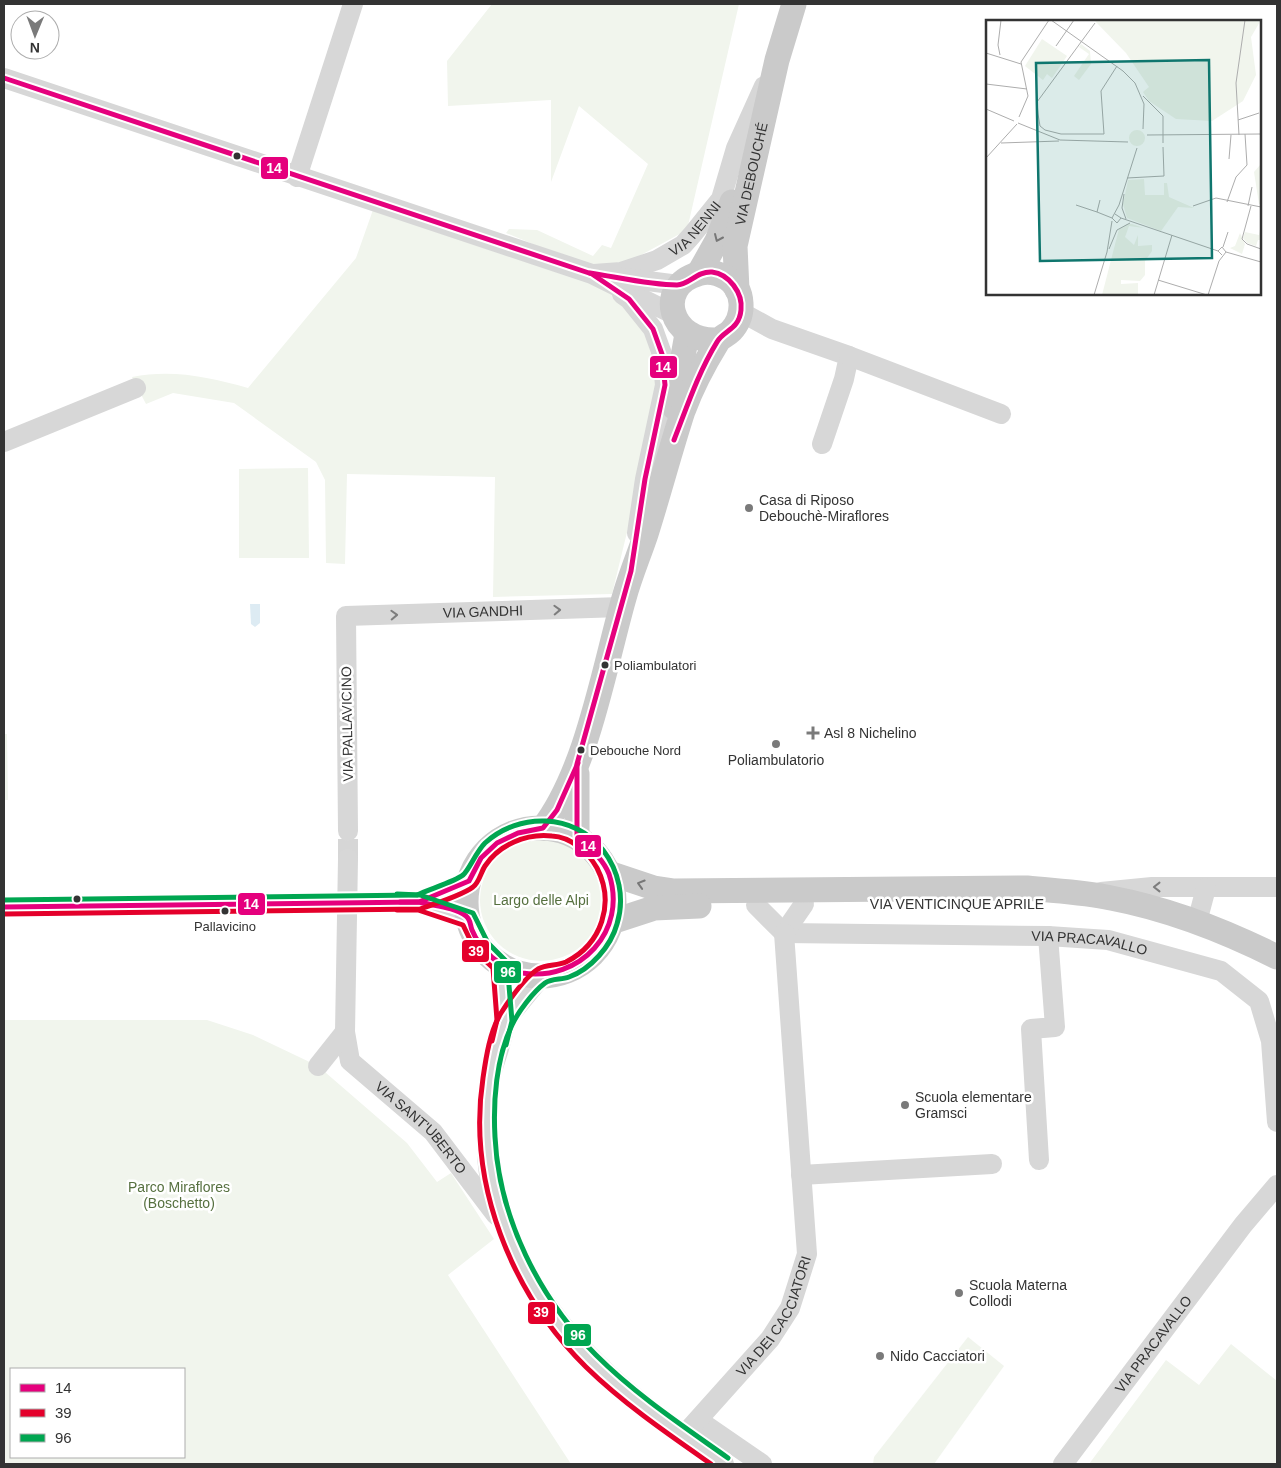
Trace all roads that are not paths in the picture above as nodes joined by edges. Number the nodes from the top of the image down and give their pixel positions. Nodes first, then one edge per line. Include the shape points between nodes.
1 (353, 4) edge
2 (794, 4) edge
3 (774, 65) junction
4 (4, 78) edge
5 (297, 177) junction
6 (592, 274) junction
7 (689, 279) junction
8 (673, 314) junction
9 (733, 317) junction
10 (687, 334) junction
11 (849, 356) junction
12 (136, 388) dead end
13 (1001, 414) dead end
14 (4, 442) edge
15 (822, 444) dead end
16 (637, 533) junction
17 (631, 571) junction
18 (621, 607) junction
19 (346, 616) joint
20 (577, 764) junction
21 (543, 828) junction
22 (348, 832) tunnel mouth
23 (577, 837) junction
24 (348, 859) tunnel mouth
25 (609, 873) junction
26 (1277, 878) edge
27 (469, 881) junction
28 (1277, 887) edge
29 (1212, 888) junction
30 (1084, 894) junction
31 (419, 902) junction
32 (347, 903) junction
33 (804, 904) junction
34 (756, 905) junction
35 (4, 908) edge
36 (469, 919) junction
37 (611, 922) junction
38 (1197, 922) junction
39 (784, 933) junction
40 (1048, 936) junction
41 (1277, 957) edge
42 (500, 964) junction
43 (1277, 972) edge
44 (542, 976) junction
45 (505, 1021) junction
46 (345, 1032) junction
47 (318, 1066) dead end
48 (1277, 1122) edge
49 (1039, 1160) dead end
50 (992, 1164) dead end
51 (801, 1175) junction
52 (1271, 1192) edge
53 (503, 1223) junction
54 (698, 1420) junction
55 (684, 1435) junction
56 (724, 1464) edge
57 (762, 1464) edge
58 (1063, 1464) edge

1 - 5 street
2 - 3 main road, VIA DEBOUCHÉ
3 - 6 street, VIA NENNI via 736,148 721,199 707,219 683,245 657,260 622,272
3 -> 7 main road, VIA DEBOUCHÉ via 717,241
3 - 9 main road, VIA DEBOUCHÉ via 735,246
4 - 5 street, VIA NENNI
5 - 6 street, VIA NENNI
6 - 7 street, VIA NENNI
6 - 8 street, VIA NENNI
6 - 16 street, VIA NENNI via 629,299 653,329 662,354 665,385 644,479
7 - 8 main road, VIA DEBOUCHÉ via 675,294
7 - 9 main road via 710,272 730,281
8 - 10 main road
9 - 10 main road via 697,339
9 - 11 street
9 - 17 main road via 697,379 684,409
10 - 16 main road via 675,402
11 - 13 street
11 - 15 street
12 - 14 street
16 - 17 main road
17 - 18 main road
19 -> 18 street, VIA GANDHI
18 - 20 main road
19 - 22 street, VIA PALLAVICINO
20 - 21 main road via 557,810
20 - 23 main road
21 - 23 main road via 567,831
21 - 27 main road via 519,831 498,841 481,858
23 - 25 main road via 598,856
24 - 32 street
30 -> 25 main road, VIA VENTICINQUE APRILE via 1027,888 674,891
25 - 37 main road via 614,896
26 - 29 street via 1219,880
27 - 31 street
27 - 36 main road via 466,902
28 - 29 street, VIA VENTICINQUE APRILE
29 -> 30 street, VIA VENTICINQUE APRILE via 1152,887
29 - 38 street
30 - 38 main road, VIA VENTICINQUE APRILE via 1145,905
31 - 32 street
31 - 36 street via 448,909
32 - 35 street
32 - 46 street, VIA SANT'UBERTO
33 - 34 main road, VIA VENTICINQUE APRILE
33 - 39 street
33 - 43 main road, VIA VENTICINQUE APRILE via 994,901 1085,907 1181,931
34 - 37 main road, VIA VENTICINQUE APRILE via 654,908
34 - 39 street
36 - 42 main road via 482,948
37 - 44 main road via 603,941 587,959 566,971
38 - 41 main road, VIA VENTICINQUE APRILE via 1245,940
39 - 40 street, VIA PRACAVALLO
39 - 51 street, VIA DEI CACCIATORI
40 - 48 street, VIA PRACAVALLO via 1108,940 1221,971 1259,1001 1271,1041
40 - 49 street via 1055,1027 1031,1029
42 - 44 main road via 520,973
42 - 45 street
44 - 45 street
45 - 53 street via 487,1103 487,1154
46 - 47 street
46 - 53 street, VIA SANT'UBERTO via 350,1060 433,1132
50 - 51 street
51 - 54 street, VIA DEI CACCIATORI via 807,1254 790,1308 770,1339
52 - 58 street, VIA PRACAVALLO
53 - 55 street via 548,1308 589,1358 635,1400
54 - 55 street, VIA DEI CACCIATORI
54 - 57 street
55 - 56 street

